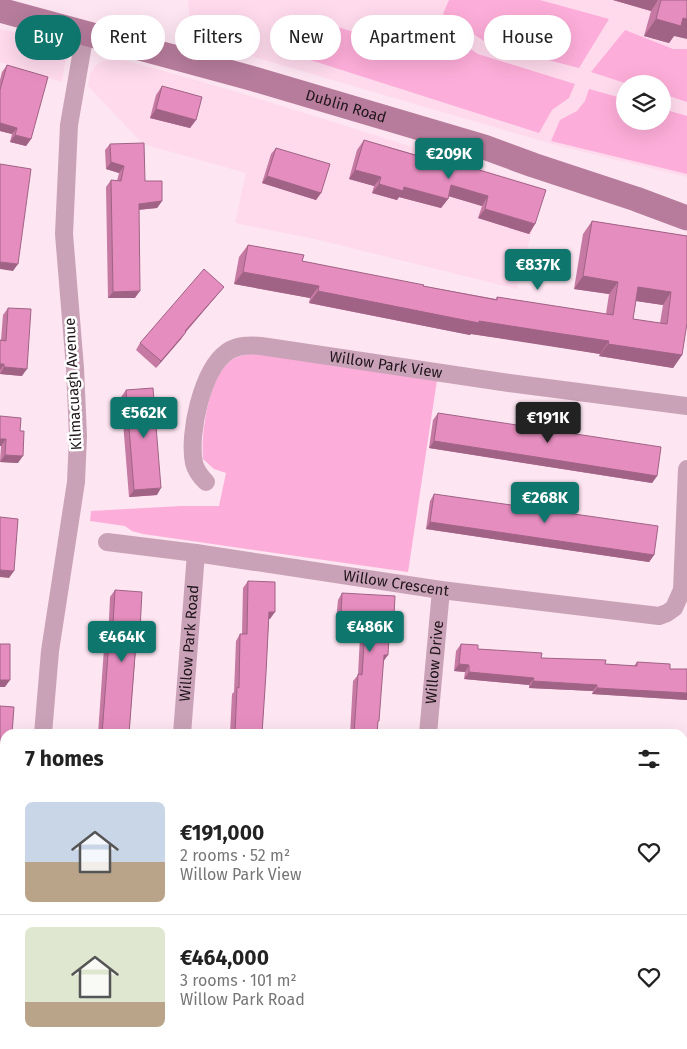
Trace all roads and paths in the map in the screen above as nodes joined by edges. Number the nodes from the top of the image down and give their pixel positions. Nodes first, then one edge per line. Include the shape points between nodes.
1 (0, 10) edge
2 (85, 33) junction
3 (687, 218) edge
4 (687, 406) edge
5 (687, 469) edge
6 (206, 482) dead end
7 (107, 542) dead end
8 (196, 553) junction
9 (441, 590) junction
10 (682, 596) edge
11 (43, 729) edge
12 (182, 729) edge
13 (428, 729) edge

1 - 2 main road, Dublin Road
2 - 3 main road, Dublin Road via 484,147
2 - 11 street, Kilmacuagh Avenue via 69,125 64,234 75,368 76,482 50,651
4 - 6 street, Willow Park View via 261,346 240,347 220,359 199,403 194,432 194,463
5 - 10 street
7 - 8 street, Willow Crescent
8 - 9 street, Willow Crescent
8 - 12 street, Willow Park Road
9 - 10 street, Willow Crescent via 659,616 674,608
9 - 13 street, Willow Drive

